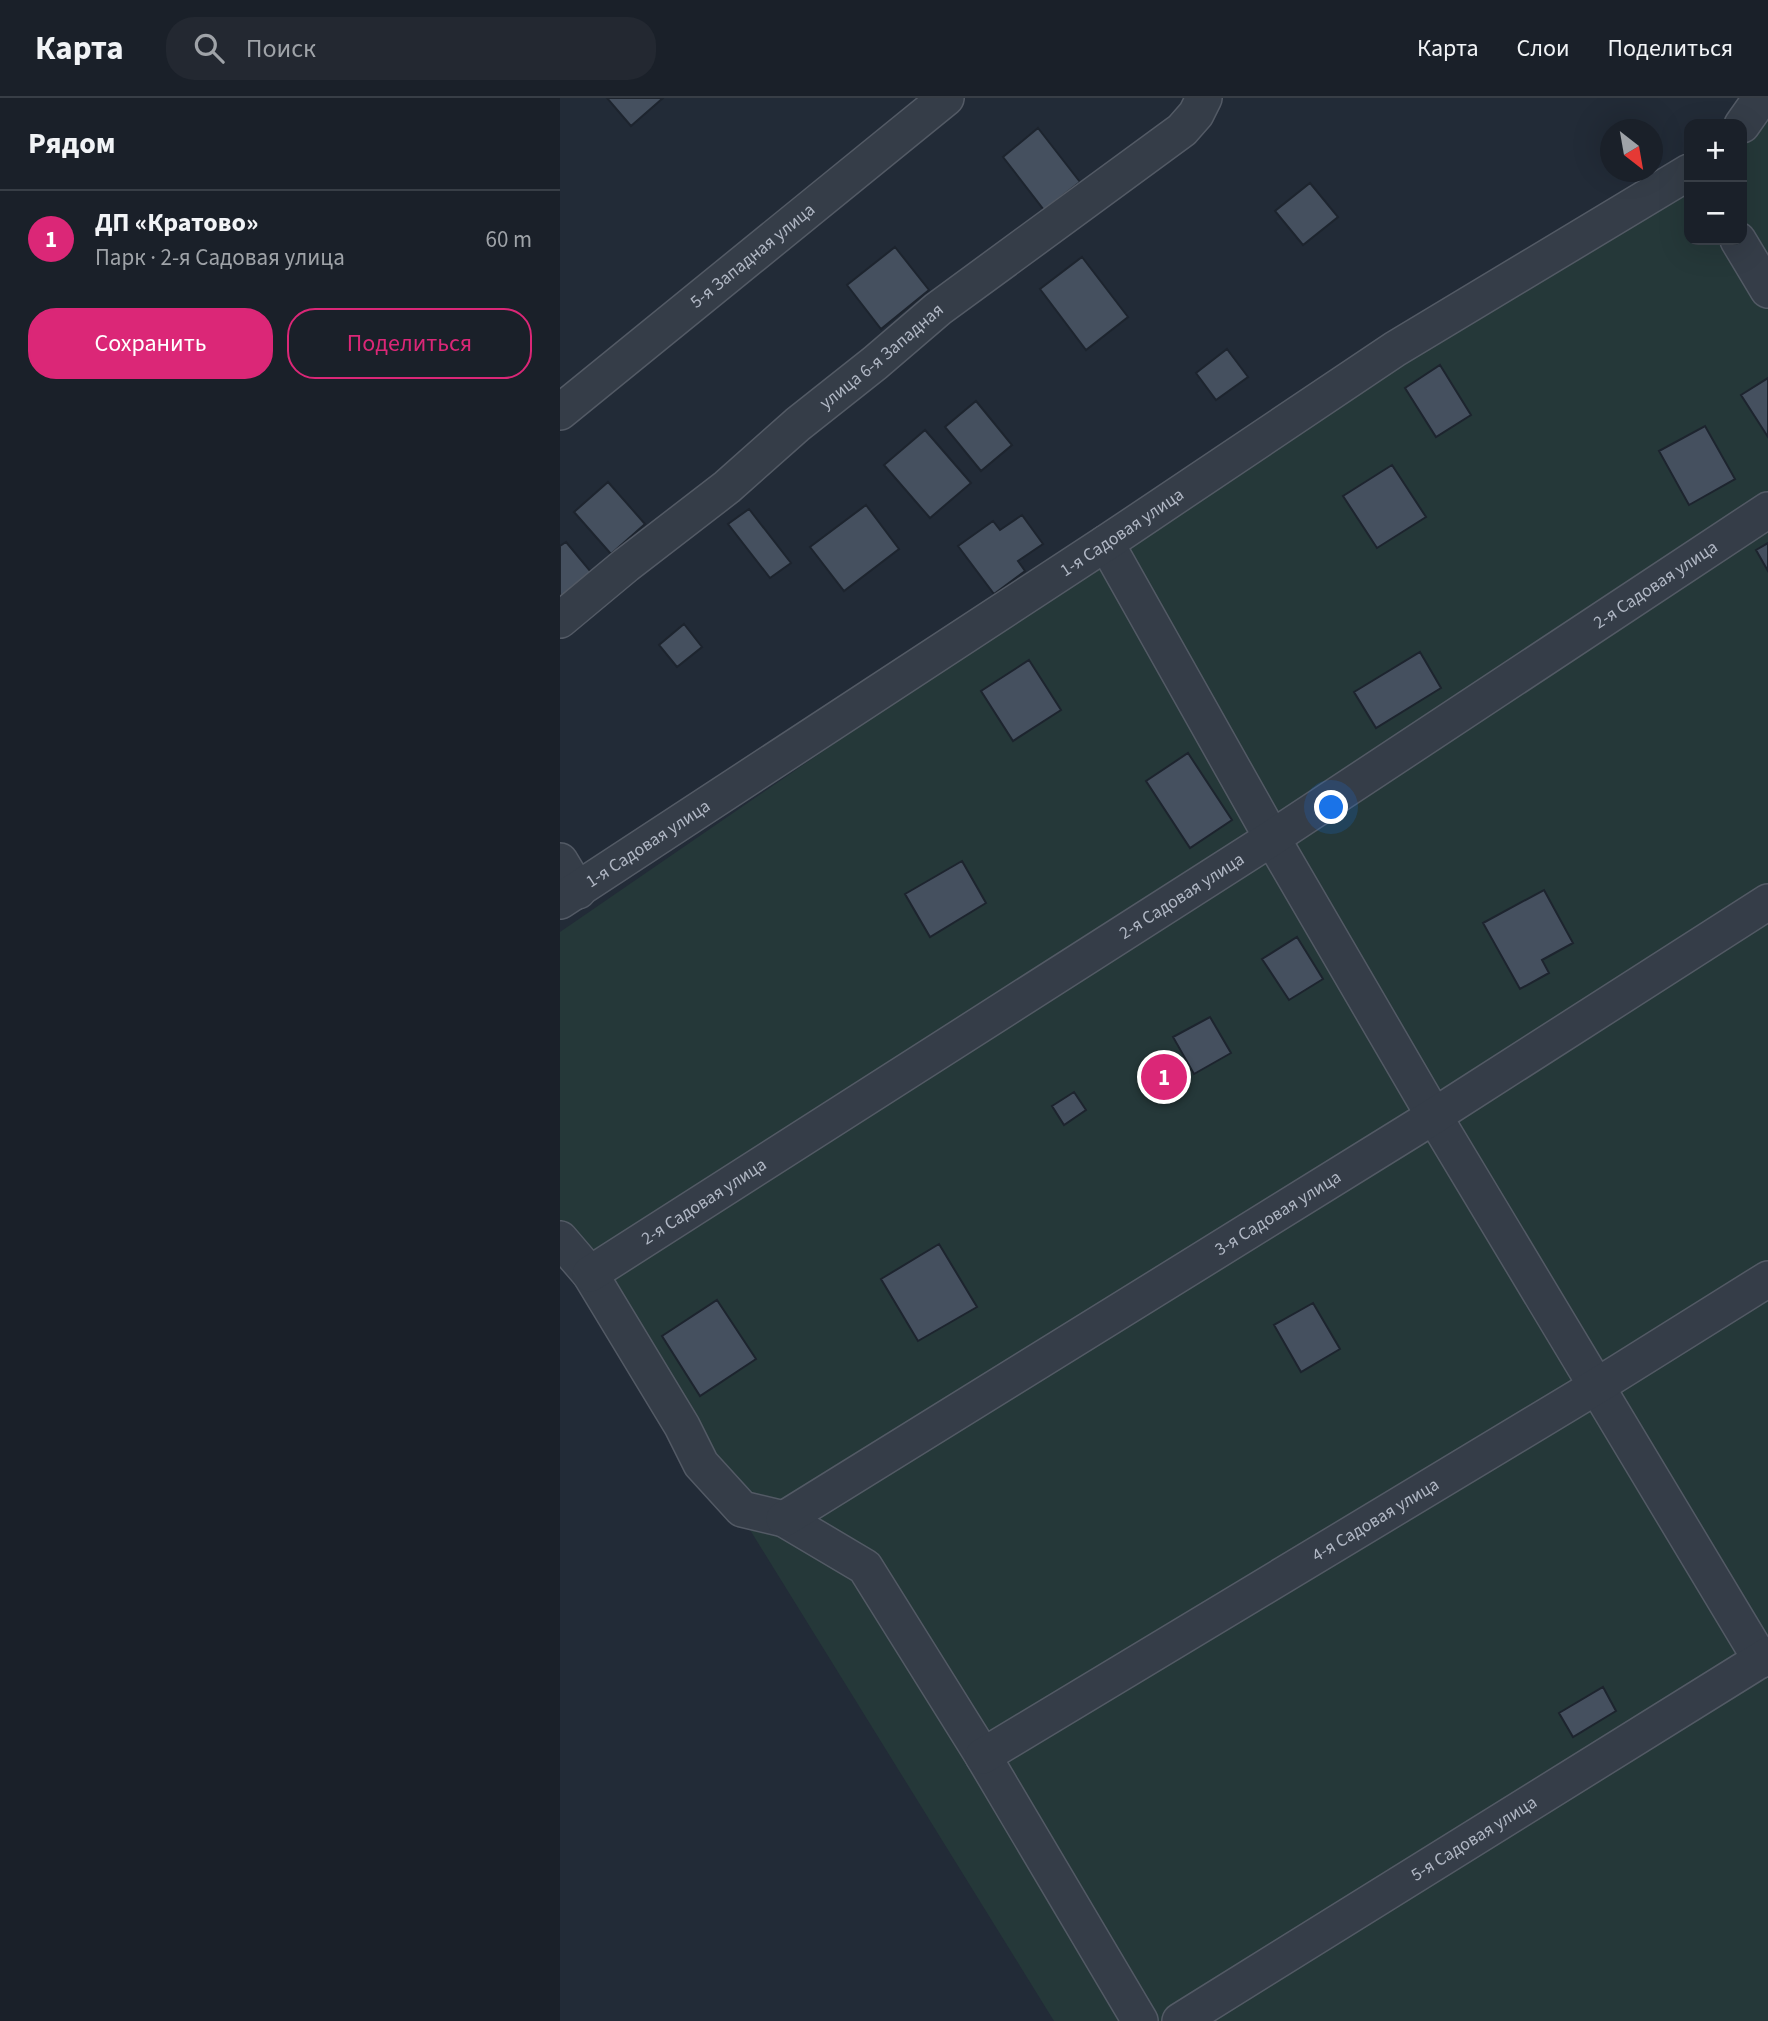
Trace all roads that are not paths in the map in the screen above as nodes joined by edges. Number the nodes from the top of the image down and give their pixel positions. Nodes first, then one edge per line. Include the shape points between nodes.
1 (946, 98) edge
2 (1204, 98) edge
3 (1762, 98) edge
4 (1746, 119) edge
5 (1768, 120) edge
6 (1747, 133) edge
7 (1684, 175) edge
8 (1741, 245) edge
9 (1768, 290) edge
10 (560, 412) edge
11 (1768, 510) edge
12 (1106, 543) junction
13 (560, 620) edge
14 (1272, 838) junction
15 (560, 861) edge
16 (569, 896) edge
17 (1768, 902) edge
18 (1434, 1116) junction
19 (560, 1239) edge
20 (590, 1275) junction
21 (1768, 1279) edge
22 (1597, 1386) junction
23 (784, 1519) junction
24 (1765, 1658) edge
25 (982, 1756) junction
26 (1140, 2021) edge
27 (1180, 2021) edge

1 - 10 street, 5-я Западная улица
2 - 13 street, улица 6-я Западная via 1182,130 938,309
3 - 4 street
5 - 6 street
7 - 12 street, 1-я Садовая улица via 1395,349
8 - 9 street
11 - 14 street, 2-я Садовая улица
12 - 14 street
12 - 16 street, 1-я Садовая улица
14 - 18 street
14 - 20 street, 2-я Садовая улица
15 - 16 street
17 - 18 street, 3-я Садовая улица
18 - 22 street
18 - 23 street, 3-я Садовая улица
19 - 20 street
20 - 23 street via 701,1465 742,1509
21 - 22 street, 4-я Садовая улица
22 - 24 street
22 - 25 street, 4-я Садовая улица
23 - 25 street via 865,1567
24 - 27 street, 5-я Садовая улица
25 - 26 street

